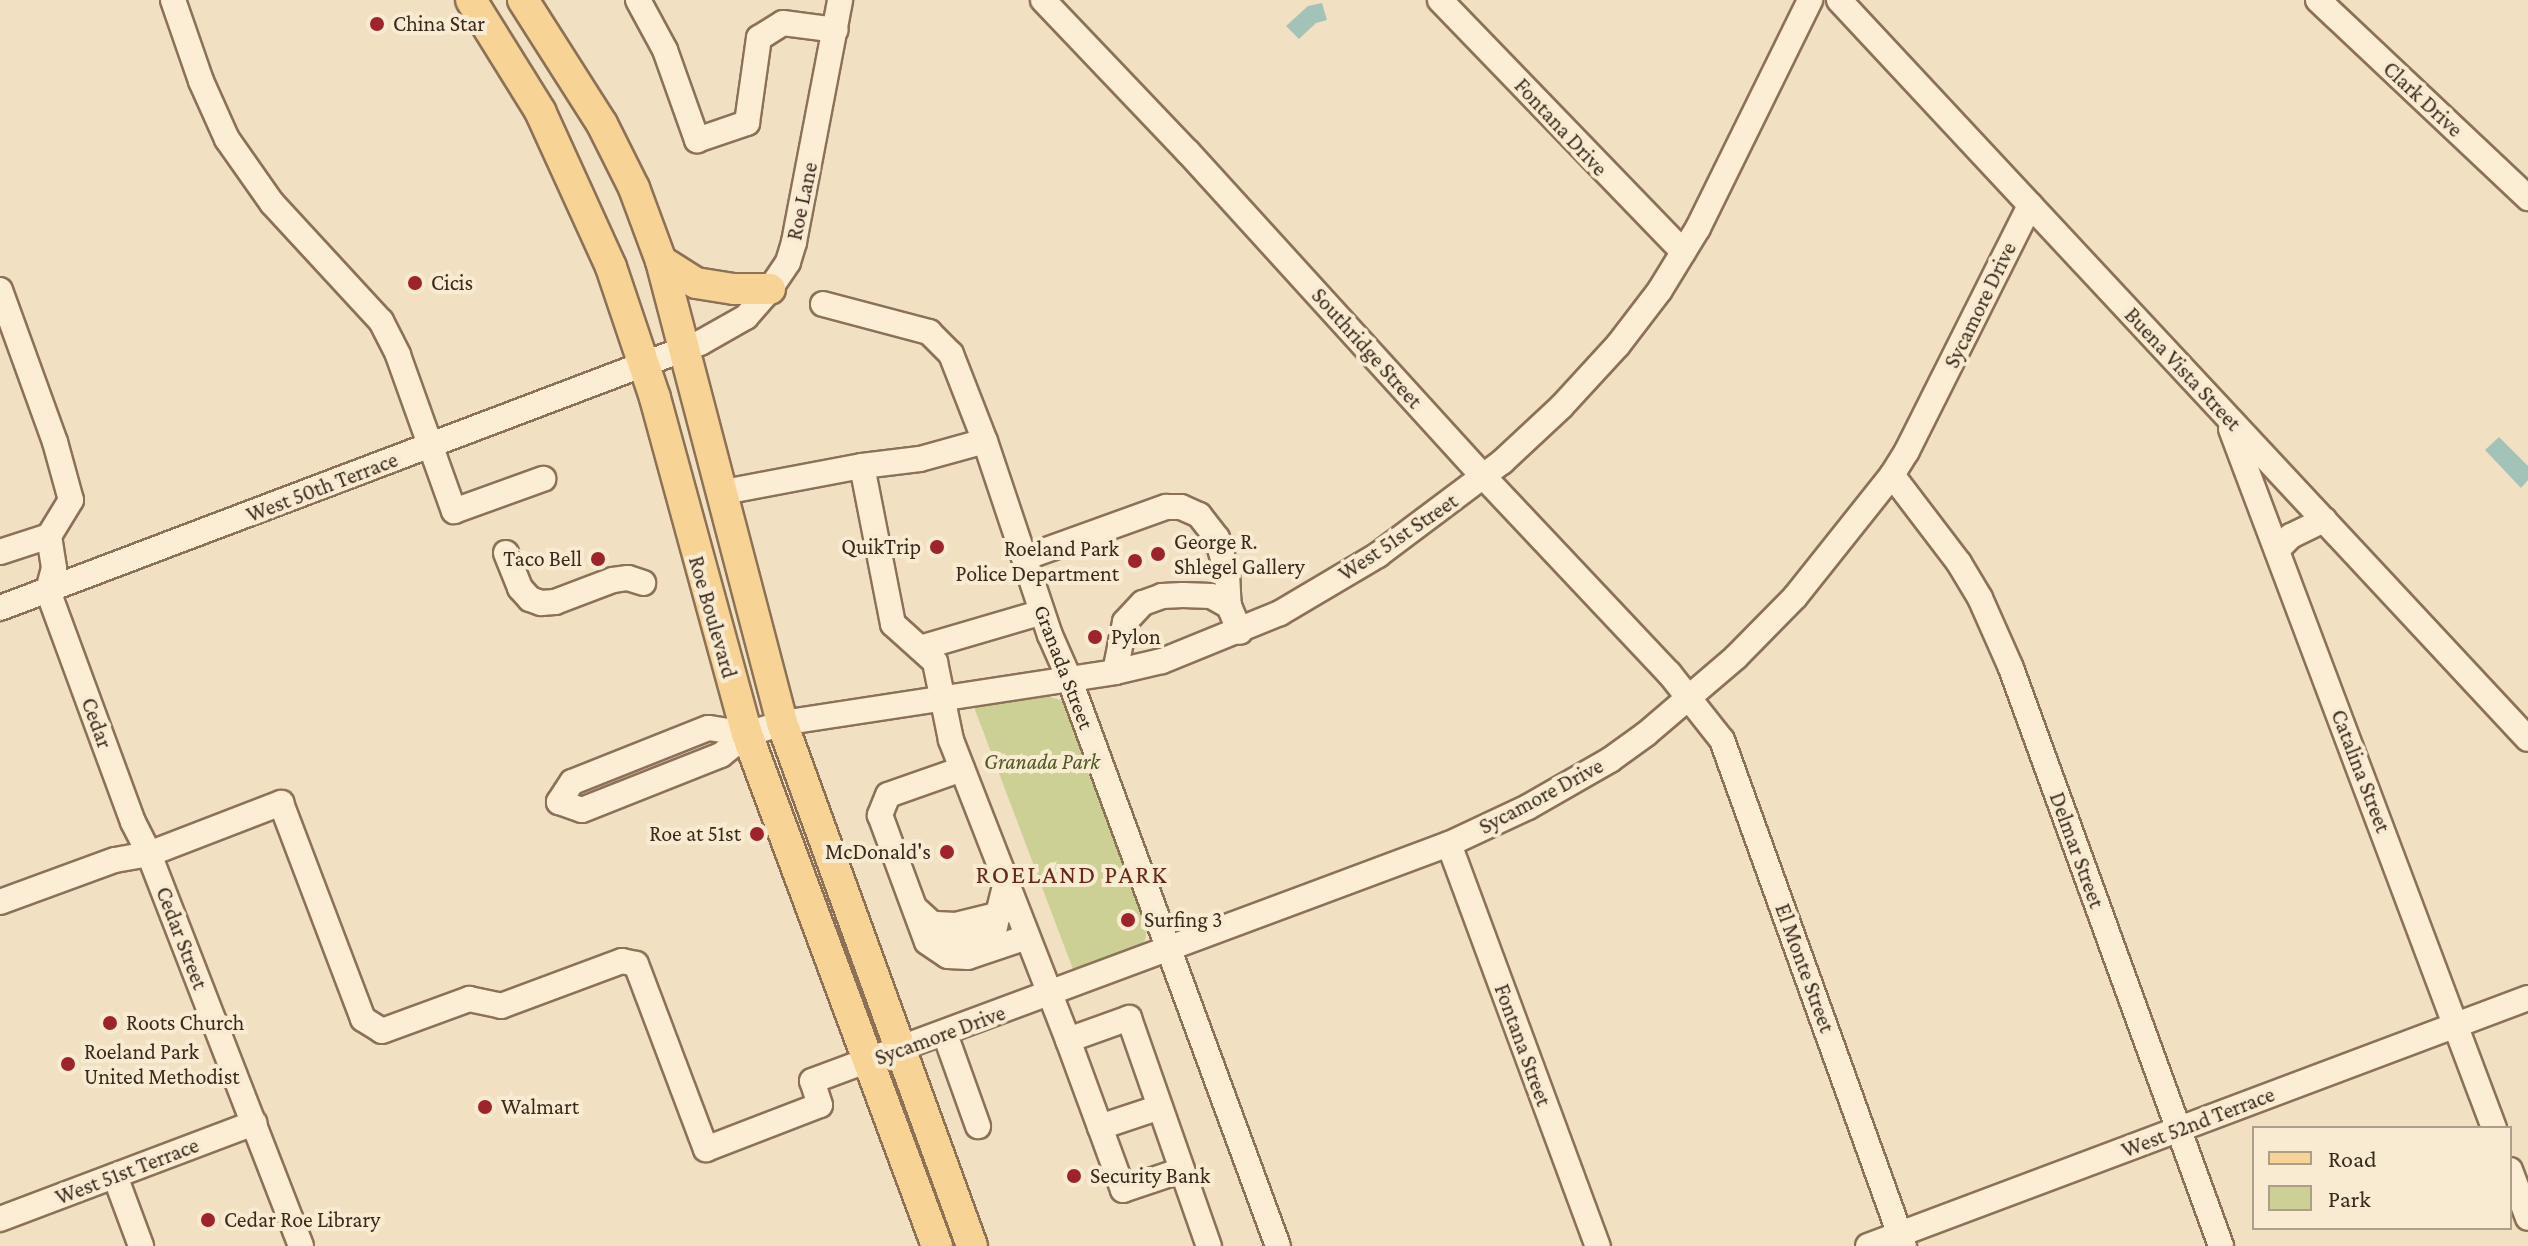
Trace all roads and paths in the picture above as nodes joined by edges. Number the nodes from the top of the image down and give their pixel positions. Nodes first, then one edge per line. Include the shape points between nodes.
1 (173, 0) edge
2 (471, 0) edge
3 (523, 0) edge
4 (638, 0) edge
5 (840, 0) edge
6 (1440, 0) edge
7 (1810, 0) edge
8 (1839, 0) edge
9 (2318, 0) edge
10 (1049, 2) edge
11 (781, 11) edge
12 (836, 30) junction
13 (2528, 198) edge
14 (2030, 205) junction
15 (1683, 252) junction
16 (661, 261) junction
17 (770, 289) junction
18 (0, 290) edge
19 (823, 304) dead end
20 (682, 349) junction
21 (642, 364) junction
22 (2226, 415) junction
23 (985, 441) junction
24 (431, 446) junction
25 (862, 466) junction
26 (1892, 475) junction
27 (1484, 477) junction
28 (543, 479) dead end
29 (724, 492) junction
30 (2324, 520) junction
31 (49, 536) junction
32 (2277, 550) junction
33 (0, 552) edge
34 (506, 553) dead end
35 (1024, 558) junction
36 (643, 583) dead end
37 (48, 591) junction
38 (1229, 606) junction
39 (0, 608) edge
40 (1042, 612) junction
41 (1240, 632) junction
42 (920, 648) junction
43 (1115, 672) junction
44 (1069, 678) junction
45 (942, 698) junction
46 (1690, 698) junction
47 (782, 723) junction
48 (747, 734) junction
49 (2528, 739) edge
50 (962, 769) junction
51 (1449, 844) junction
52 (149, 854) junction
53 (1006, 882) junction
54 (0, 902) edge
55 (914, 908) junction
56 (1027, 937) junction
57 (1169, 948) junction
58 (1049, 994) junction
59 (2528, 998) edge
60 (2455, 1024) junction
61 (945, 1034) junction
62 (1068, 1040) junction
63 (901, 1051) junction
64 (868, 1060) junction
65 (1160, 1107) junction
66 (254, 1123) junction
67 (978, 1126) dead end
68 (2493, 1126) edge
69 (1100, 1127) junction
70 (2179, 1130) junction
71 (1182, 1170) junction
72 (2512, 1175) edge
73 (115, 1176) junction
74 (2528, 1218) edge
75 (0, 1219) edge
76 (1902, 1240) edge
77 (1200, 1243) edge
78 (141, 1246) edge
79 (301, 1246) edge
80 (937, 1246) edge
81 (972, 1246) edge
82 (1278, 1246) edge
83 (1598, 1246) edge
84 (1868, 1246) edge
85 (2221, 1246) edge

1 - 24 street via 227,139 272,203 381,321
2 - 21 main road, Roe Boulevard via 540,111 611,267
3 - 16 main road, Roe Boulevard via 602,124 634,188
4 - 11 street via 665,50 697,140 747,123 759,38
5 - 12 street, Roe Lane
6 - 15 street, Fontana Drive
7 - 15 street, West 51st Street
8 - 14 street, Buena Vista Street
9 - 13 street, Clark Drive
10 - 27 street, Southridge Street
11 - 12 street
12 - 17 street, Roe Lane via 794,242
14 - 22 street, Buena Vista Street
14 - 26 street, Sycamore Drive
15 - 27 street, West 51st Street via 1618,345 1561,407
16 - 17 main road via 696,283
16 - 20 main road, Roe Boulevard
17 - 20 street, Roe Lane via 746,317
18 - 31 street via 71,500
19 - 23 street, Granada Street via 929,332 951,354
20 - 21 street, Roe Lane
20 - 29 main road, Roe Boulevard
21 - 24 street, West 50th Terrace
21 - 48 main road, Roe Boulevard
22 - 30 street, Buena Vista Street
22 - 32 street, Catalina Street
23 - 25 street via 920,459
23 - 35 street, Granada Street
24 - 28 street via 454,511
24 - 37 street, West 50th Terrace
25 - 29 street
25 - 42 street via 893,624
26 - 46 street, Sycamore Drive via 1795,597
26 - 70 street, Delmar Street via 1959,563 2011,668
27 - 41 street, West 51st Street via 1378,555
27 - 46 street, Southridge Street
29 - 47 main road, Roe Boulevard
30 - 32 street via 2291,536
30 - 49 street, Buena Vista Street
31 - 33 street
31 - 37 street via 54,568
32 - 60 street, Catalina Street
34 - 36 street via 520,588 541,603 613,580
35 - 38 street via 1166,507 1181,507 1199,515 1217,538
35 - 40 street, Granada Street
37 - 39 street, West 50th Terrace
37 - 52 street, Cedar
38 - 41 street
38 - 43 street via 1211,596 1183,595 1143,603 1125,622
40 - 42 street
40 - 44 street, Granada Street
41 - 43 street, West 51st Street
42 - 45 street via 935,662
43 - 44 street, West 51st Street
44 - 45 street, West 51st Street
44 - 57 street, Granada Street
45 - 47 street, West 51st Street
45 - 50 street
46 - 51 street, Sycamore Drive via 1610,760
46 - 76 street, El Monte Street via 1722,740
47 - 48 street, West 51st Street
47 - 63 main road, Roe Boulevard
48 - 48 street via 708,728 572,782 559,802 582,810 721,755
48 - 64 main road, Roe Boulevard
50 - 53 street
50 - 55 street via 888,795 883,803 880,815
51 - 57 street, Sycamore Drive
51 - 83 street, Fontana Street
52 - 54 street via 115,860
52 - 64 street, Sycamore Drive via 281,803 363,1019 382,1031 469,999 501,1006 622,961 636,964 706,1149 820,1105 812,1081
52 - 66 street, Cedar Street
53 - 55 street via 1000,914 956,925 936,924
53 - 56 street
55 - 56 street via 927,942 948,956 968,957
56 - 58 street
57 - 58 street, Sycamore Drive
57 - 82 street, Granada Street
58 - 61 street, Sycamore Drive
58 - 62 street
59 - 60 street, West 52nd Terrace
60 - 68 street, Catalina Street
60 - 70 street, West 52nd Terrace
61 - 63 street, Sycamore Drive
61 - 67 street
62 - 65 street via 1129,1018
62 - 69 street
63 - 64 street, Sycamore Drive
63 - 81 main road, Roe Boulevard
64 - 80 main road, Roe Boulevard
65 - 69 street
65 - 71 street
66 - 73 street, West 51st Terrace
66 - 79 street, Cedar Street
69 - 71 street via 1123,1190
70 - 76 street, West 52nd Terrace
70 - 85 street, Delmar Street
71 - 77 street
72 - 74 street
73 - 75 street, West 51st Terrace
73 - 78 street
76 - 84 street, West 52nd Terrace

